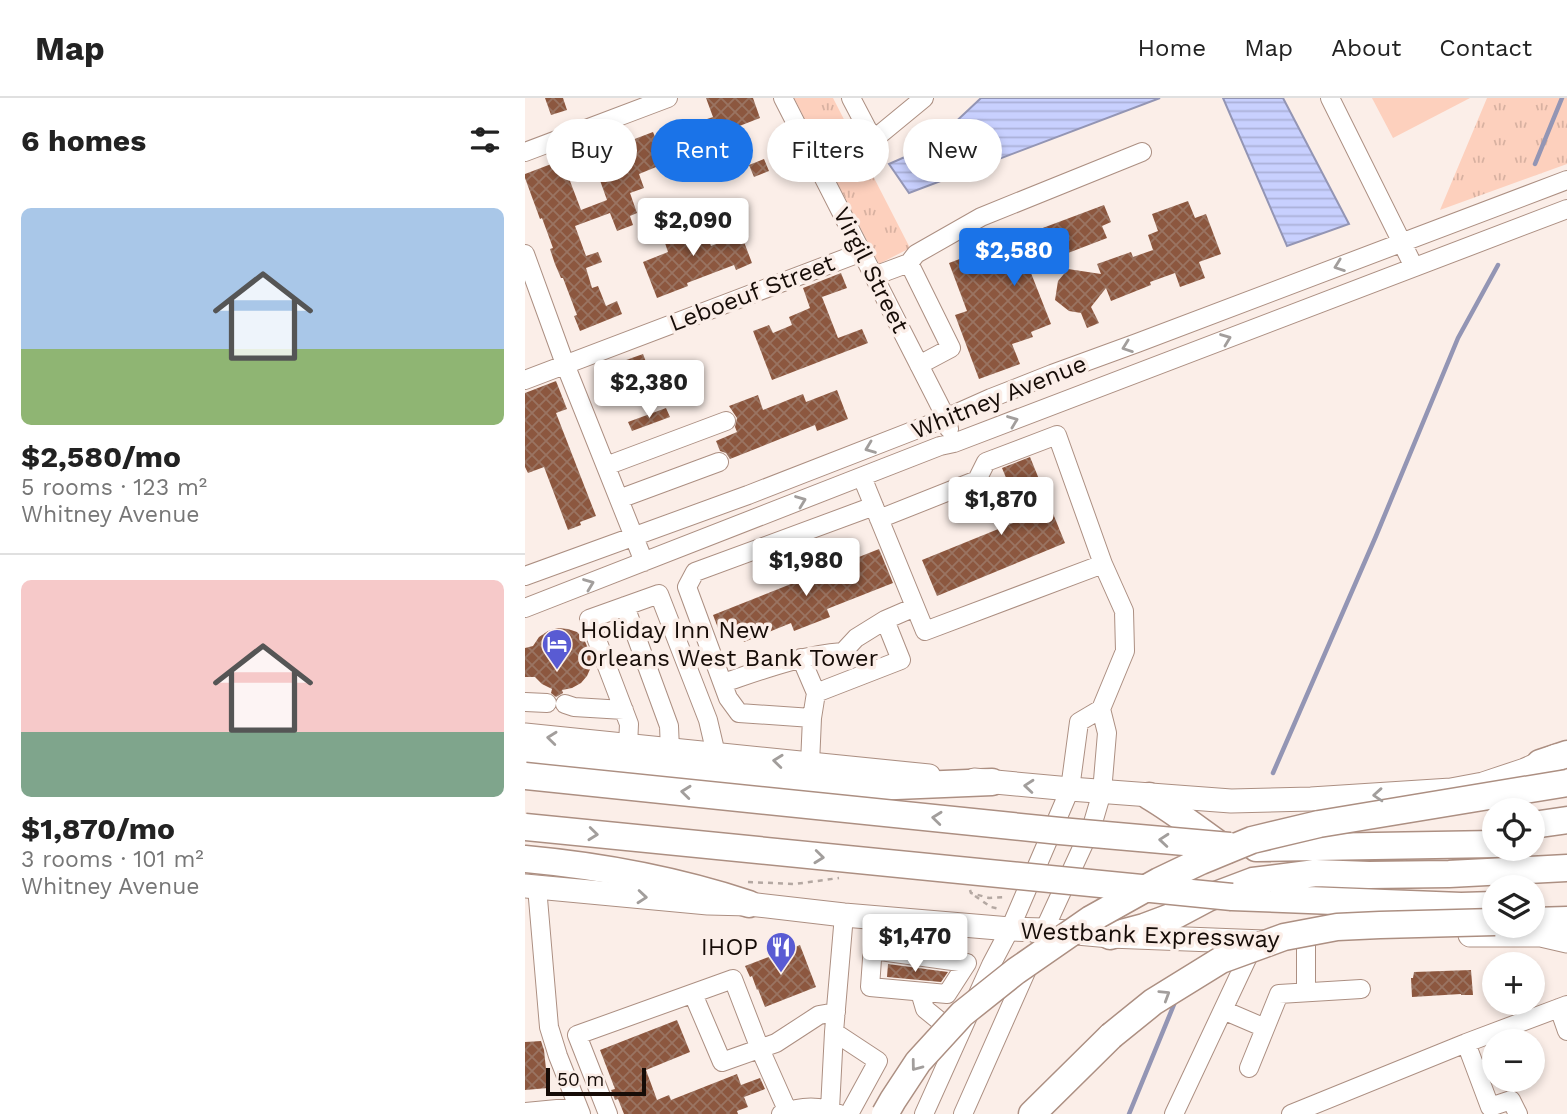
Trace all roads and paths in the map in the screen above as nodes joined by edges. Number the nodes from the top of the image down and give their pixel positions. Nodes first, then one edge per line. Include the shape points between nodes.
1 (668, 98) edge
2 (783, 98) edge
3 (851, 98) edge
4 (924, 98) edge
5 (1330, 98) edge
6 (525, 152) edge
7 (1142, 152) dead end
8 (1567, 180) edge
9 (1567, 209) edge
10 (1403, 242) junction
11 (862, 252) junction
12 (525, 254) edge
13 (909, 263) junction
14 (1414, 267) junction
15 (874, 276) junction
16 (565, 365) junction
17 (919, 365) junction
18 (525, 380) edge
19 (946, 418) junction
20 (726, 421) dead end
21 (954, 443) junction
22 (719, 463) dead end
23 (605, 466) junction
24 (863, 477) junction
25 (619, 499) junction
26 (876, 512) junction
27 (633, 536) junction
28 (644, 562) junction
29 (1103, 564) junction
30 (525, 576) edge
31 (625, 606) junction
32 (915, 607) junction
33 (525, 608) edge
34 (885, 620) junction
35 (801, 658) junction
36 (723, 683) junction
37 (816, 694) junction
38 (525, 702) edge
39 (1101, 709) junction
40 (624, 710) junction
41 (812, 718) junction
42 (525, 736) edge
43 (628, 746) junction
44 (670, 750) junction
45 (1567, 752) edge
46 (716, 754) junction
47 (525, 755) edge
48 (1540, 763) joint
49 (810, 764) junction
50 (525, 776) edge
51 (992, 782) junction
52 (1567, 783) edge
53 (1070, 789) junction
54 (1102, 792) junction
55 (1149, 796) junction
56 (1567, 820) edge
57 (1545, 823) edge
58 (525, 827) edge
59 (1482, 833) edge
60 (1567, 837) edge
61 (1545, 840) edge
62 (1482, 844) edge
63 (1396, 846) junction
64 (525, 859) edge
65 (1567, 867) edge
66 (1316, 873) junction
67 (531, 887) edge
68 (971, 893) dead end
69 (1009, 897) dead end
70 (749, 904) junction
71 (1545, 904) edge
72 (1567, 904) edge
73 (1482, 905) edge
74 (844, 915) junction
75 (875, 917) junction
76 (1567, 920) edge
77 (1545, 921) edge
78 (1482, 922) edge
79 (938, 923) junction
80 (1010, 929) junction
81 (1044, 930) junction
82 (1109, 936) junction
83 (1306, 940) junction
84 (1567, 941) edge
85 (1254, 943) junction
86 (873, 950) junction
87 (935, 958) junction
88 (967, 963) junction
89 (991, 965) junction
90 (1361, 989) dead end
91 (920, 992) junction
92 (1306, 992) junction
93 (694, 994) junction
94 (1563, 1007) edge
95 (1223, 1010) junction
96 (836, 1012) junction
97 (1265, 1028) junction
98 (1567, 1031) edge
99 (834, 1032) junction
100 (958, 1037) junction
101 (1466, 1043) junction
102 (760, 1049) junction
103 (1249, 1068) dead end
104 (579, 1110) edge
105 (525, 1112) edge
106 (834, 1112) edge
107 (784, 1113) edge
108 (608, 1114) edge
109 (849, 1114) edge
110 (885, 1114) edge
111 (924, 1114) edge
112 (963, 1114) edge
113 (1032, 1114) edge
114 (1174, 1114) edge
115 (1291, 1114) edge
116 (1518, 1114) edge

1 - 6 street
2 - 11 street, Virgil Street
3 - 4 street via 873,140
5 - 10 street
7 - 13 street via 981,217 916,254
8 - 10 street, Whitney Avenue
9 - 14 street, Whitney Avenue
10 - 14 street
10 -> 19 street, Whitney Avenue
11 - 15 street, Virgil Street
11 - 16 street, Leboeuf Street
12 - 16 street
13 - 15 street
13 - 17 street via 951,348
21 -> 14 street, Whitney Avenue
15 - 17 street, Virgil Street
16 - 18 street, Leboeuf Street
16 - 23 street
17 - 19 street, Virgil Street
19 - 21 street, Virgil Street
19 -> 27 street, Whitney Avenue
20 - 23 street
21 - 24 street, Whitney Avenue
22 - 25 street
23 - 25 street
24 - 26 street
28 -> 24 street, Whitney Avenue
25 - 27 street
26 - 29 street via 977,480 986,462 1056,435
26 - 32 street
26 - 36 street via 695,572 687,587
27 - 28 street
27 - 30 street, Whitney Avenue
33 -> 28 street, Whitney Avenue
29 - 32 street via 925,631
29 - 39 street via 1124,611 1125,652
31 - 40 street via 589,620
31 - 44 street via 670,726
31 - 46 street via 659,594 708,720
32 - 34 street
34 - 35 street via 843,652
34 - 37 street via 901,660
35 - 36 street
35 - 37 street
36 - 41 street via 739,713
37 - 41 street
38 - 40 street
39 - 53 street via 1080,722
39 - 54 street via 1107,733
40 - 43 street
41 - 49 street
43 -> 42 main road
43 - 44 main road
44 - 46 main road
45 - 48 highway
49 -> 46 main road
47 - 51 highway via 872,788
48 -> 55 main road via 1483,784 1451,790 1231,801
49 - 51 main road
63 -> 50 highway, bridge via 1256,848
53 -> 51 main road
52 -> 110 highway, bridge via 1305,827 1252,840 1159,881 1091,919 962,1014 918,1062
53 - 54 main road
53 - 80 street
54 - 55 main road
54 - 81 street via 1092,826
55 - 66 highway via 1234,855
56 - 57 highway
58 -> 73 highway, Westbank Expressway, bridge via 1232,897
59 - 63 highway
60 - 61 highway
62 - 63 highway
64 - 70 highway via 603,868
65 - 66 highway via 1436,874
66 - 82 highway via 1253,881 1176,915
67 -> 70 main road, Westbank Expressway
67 - 104 street via 549,1027
68 - 69 path via 1002,910
70 - 74 main road, Westbank Expressway
71 - 72 highway
74 - 75 main road, Westbank Expressway
74 - 96 street
75 - 79 main road, Westbank Expressway
75 - 86 street
76 - 77 highway
113 -> 78 highway, bridge via 1111,1036 1153,1002 1221,960 1284,937 1325,929
79 - 80 main road, Westbank Expressway
79 - 87 street
80 - 81 main road, Westbank Expressway
80 - 89 street
81 - 82 main road, Westbank Expressway
81 - 112 street
82 - 85 main road, Westbank Expressway
83 - 84 main road, Westbank Expressway via 1507,933 1541,934
83 - 85 main road, Westbank Expressway
83 - 92 street
85 - 95 street
86 - 87 street
86 - 91 street via 870,987
87 - 88 street
88 - 89 street
88 - 91 street via 947,995
89 - 100 street
90 - 92 street
91 - 100 street via 925,1009
92 - 97 street via 1279,994
93 - 102 street via 722,1062
93 - 102 street via 733,979
93 - 108 street via 577,1035
94 - 98 street
94 - 101 street
95 - 97 street
95 - 114 street
96 - 99 street
96 - 102 street via 819,1015
97 - 103 street
99 - 106 street
99 - 109 street via 878,1060
100 - 111 street
101 - 115 street
101 - 116 street via 1490,1107 1511,1100
102 - 107 street
104 - 105 street
106 - 107 street via 810,1107

